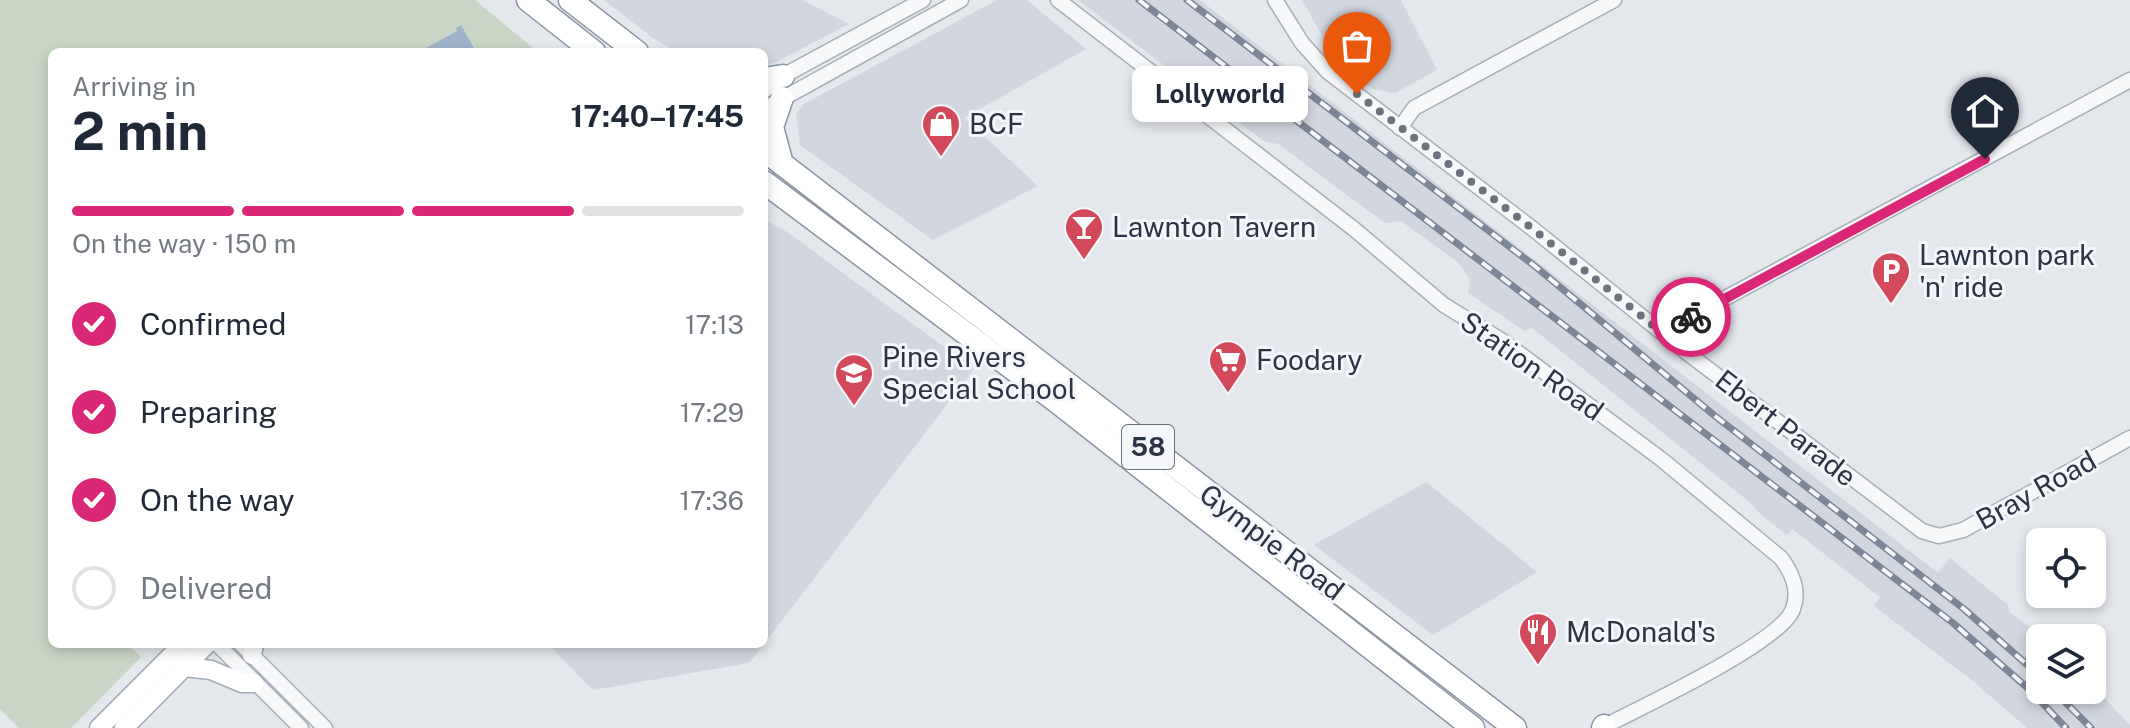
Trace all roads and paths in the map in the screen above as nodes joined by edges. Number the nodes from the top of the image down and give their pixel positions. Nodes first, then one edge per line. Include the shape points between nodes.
1 (528, 0) edge
2 (570, 0) edge
3 (923, 0) edge
4 (961, 0) edge
5 (1058, 0) edge
6 (1275, 0) edge
7 (1614, 0) edge
8 (589, 48) edge
9 (632, 48) edge
10 (2130, 80) edge
11 (771, 91) edge
12 (1400, 128) junction
13 (773, 157) edge
14 (768, 186) edge
15 (1670, 339) junction
16 (2130, 438) edge
17 (1939, 536) joint
18 (179, 648) edge
19 (203, 648) edge
20 (221, 648) edge
21 (249, 648) edge
22 (184, 667) junction
23 (254, 683) junction
24 (1603, 727) edge
25 (99, 728) edge
26 (124, 728) edge
27 (301, 728) edge
28 (325, 728) edge
29 (1473, 728) edge
30 (1515, 728) edge

1 - 8 highway
2 - 9 highway
3 - 11 street
4 - 11 street
5 - 24 street, Station Road via 1444,305 1504,342 1661,459 1781,558 1794,578 1795,597 1777,630
6 - 12 street, Ebert Parade via 1317,62
7 - 12 street via 1416,107
10 - 15 street via 1694,315
11 - 13 highway
12 - 15 street, Ebert Parade
13 - 30 highway, Gympie Road / 58
14 - 29 highway, Gympie Road / 58 via 1056,401
15 - 17 street, Ebert Parade via 1916,528
16 - 17 street, Bray Road via 1963,530
18 - 25 main road
19 - 22 main road
20 - 23 street
21 - 28 street
22 - 23 main road
22 - 26 main road
23 - 27 street

